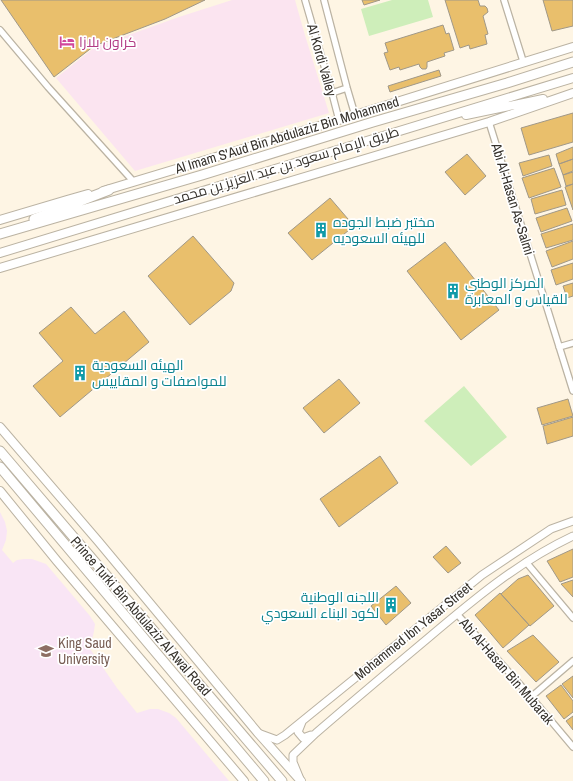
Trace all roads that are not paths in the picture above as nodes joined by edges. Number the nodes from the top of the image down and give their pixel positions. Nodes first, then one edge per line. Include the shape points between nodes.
1 (304, 0) edge
2 (324, 0) edge
3 (504, 0) edge
4 (0, 30) edge
5 (573, 47) edge
6 (523, 62) junction
7 (573, 62) edge
8 (573, 78) edge
9 (347, 88) junction
10 (332, 93) junction
11 (573, 94) edge
12 (355, 115) junction
13 (339, 120) junction
14 (428, 122) junction
15 (489, 122) junction
16 (133, 181) junction
17 (109, 190) junction
18 (0, 220) edge
19 (0, 234) edge
20 (0, 253) edge
21 (18, 263) junction
22 (0, 265) edge
23 (0, 268) edge
24 (573, 343) edge
25 (559, 347) junction
26 (573, 391) edge
27 (0, 426) edge
28 (0, 451) edge
29 (0, 467) edge
30 (0, 491) edge
31 (573, 521) edge
32 (573, 536) edge
33 (526, 562) junction
34 (457, 614) junction
35 (573, 618) edge
36 (573, 661) edge
37 (531, 697) junction
38 (303, 720) junction
39 (258, 733) junction
40 (316, 733) junction
41 (573, 747) edge
42 (244, 781) edge
43 (264, 781) edge
44 (282, 781) edge
45 (301, 781) edge

1 - 10 street, Al Kordi Valley
2 - 9 street, Al Kordi Valley
3 - 6 street
4 - 16 street
5 - 6 main road, Al Imam S'Aud Bin Abdulaziz Bin Mohammed
6 - 12 main road, Al Imam S'Aud Bin Abdulaziz Bin Mohammed
7 - 19 main road, طريق الإمام سعود بن عبد العزيز بن محمد via 202,176
8 - 14 main road, طريق الإمام سعود بن عبد العزيز بن محمد
9 - 10 street
9 - 12 street, Al Kordi Valley
10 - 13 street, Al Kordi Valley
11 - 14 main road
11 - 15 main road
12 - 13 main road, Al Imam S'Aud Bin Abdulaziz Bin Mohammed
13 - 16 main road, Al Imam S'Aud Bin Abdulaziz Bin Mohammed
14 - 20 main road, طريق الإمام سعود بن عبد العزيز بن محمد
15 - 21 main road
15 - 25 street, Abi Al-Hasan As-Salmi
16 - 17 main road, Al Imam S'Aud Bin Abdulaziz Bin Mohammed
17 - 18 main road, Al Imam S'Aud Bin Abdulaziz Bin Mohammed
17 - 19 main road
21 - 22 main road
21 - 23 main road
24 - 25 street
25 - 26 street, Abi Al-Hasan As-Salmi
27 - 39 main road
28 - 44 main road, Prince Turki Bin Abdulaziz Al Awal Road
29 - 43 main road, Prince Turki Bin Abdulaziz Al Awal Road
30 - 42 main road
31 - 38 street, Mohammed Ibn Yasar Street via 551,529 482,575
32 - 33 street, Mohammed Ibn Yasar Street
33 - 34 street, Mohammed Ibn Yasar Street via 490,586
33 - 35 street
34 - 37 street, Abi Al-Hasan Bin Mubarak
34 - 40 street, Mohammed Ibn Yasar Street
36 - 37 street
37 - 41 street, Abi Al-Hasan Bin Mubarak
38 - 39 street, Mohammed Ibn Yasar Street via 277,740
38 - 40 street via 298,732 303,738
39 - 45 main road
40 - 45 street, Mohammed Ibn Yasar Street via 293,755 293,762

